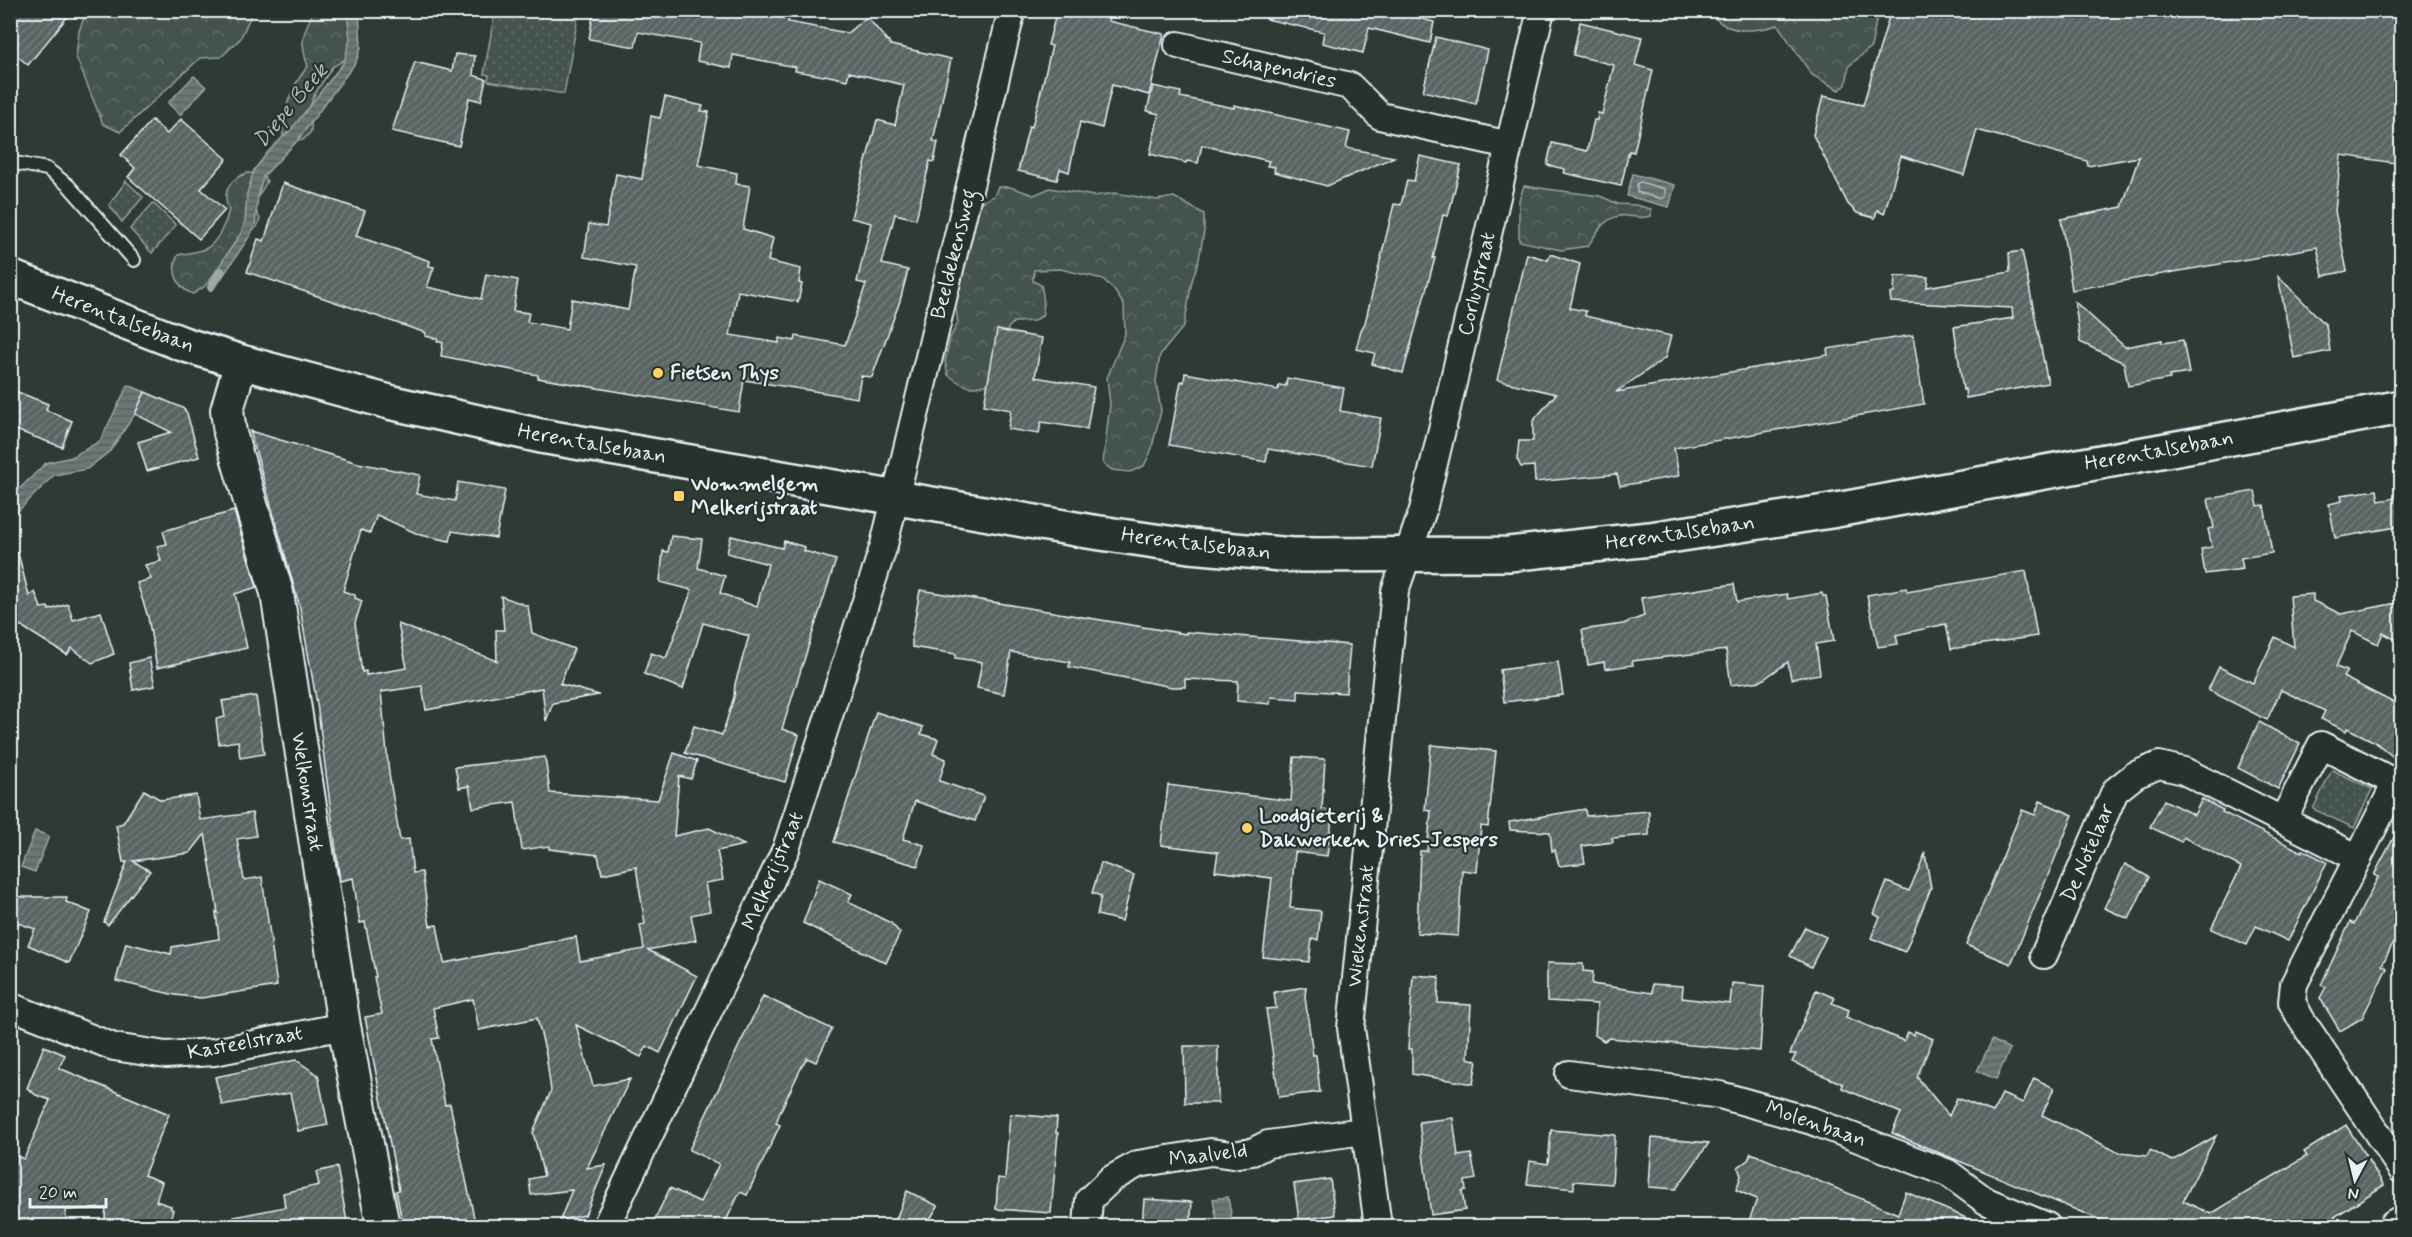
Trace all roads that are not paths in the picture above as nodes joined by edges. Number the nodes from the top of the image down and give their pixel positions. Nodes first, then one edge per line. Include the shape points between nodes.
1 (1012, 10) edge
2 (1541, 10) edge
3 (1178, 45) dead end
4 (1509, 145) junction
5 (10, 162) edge
6 (134, 260) dead end
7 (10, 277) edge
8 (241, 362) junction
9 (2402, 407) edge
10 (894, 497) junction
11 (1407, 556) junction
12 (2399, 783) edge
13 (2283, 820) junction
14 (2358, 858) junction
15 (2044, 955) dead end
16 (10, 1006) edge
17 (344, 1026) junction
18 (1569, 1074) dead end
19 (1364, 1131) junction
20 (2402, 1170) edge
21 (2402, 1222) edge
22 (383, 1227) edge
23 (606, 1227) edge
24 (1087, 1227) edge
25 (1378, 1227) edge
26 (2047, 1227) edge
27 (2395, 1227) edge

1 - 10 street, Beeldekensweg
2 - 4 street, Corluystraat
3 - 4 street, Schapendries via 1350,86 1380,117
4 - 11 street, Corluystraat via 1426,498
5 - 6 lane via 47,169 68,185
7 - 8 main road, Herentalsebaan via 183,344
8 - 10 main road, Herentalsebaan via 393,403 541,436
8 - 17 street, Welkomstraat via 227,410 230,433 277,593
9 - 11 main road, Herentalsebaan via 1650,539 1509,554
10 - 11 main road, Herentalsebaan via 1189,546 1293,555
10 - 23 street, Melkerijstraat via 884,545 786,849
11 - 19 street, Wiekenstraat via 1395,591 1351,1028
12 - 13 street via 2321,745
12 - 14 street
13 - 14 street, De Notelaar
13 - 15 street, De Notelaar via 2184,771 2159,765 2135,775 2115,791
14 - 20 street via 2294,984 2292,1002
16 - 17 street, Kasteelstraat via 114,1047 166,1055 214,1052
17 - 22 street, Welkomstraat
18 - 26 street, Molenbaan via 1720,1095 1812,1120 1948,1173 1986,1201
19 - 24 street, Maalveld via 1268,1144 1232,1155 1211,1152 1138,1164 1111,1179 1089,1200
19 - 25 street, Wiekenstraat
21 - 27 street

